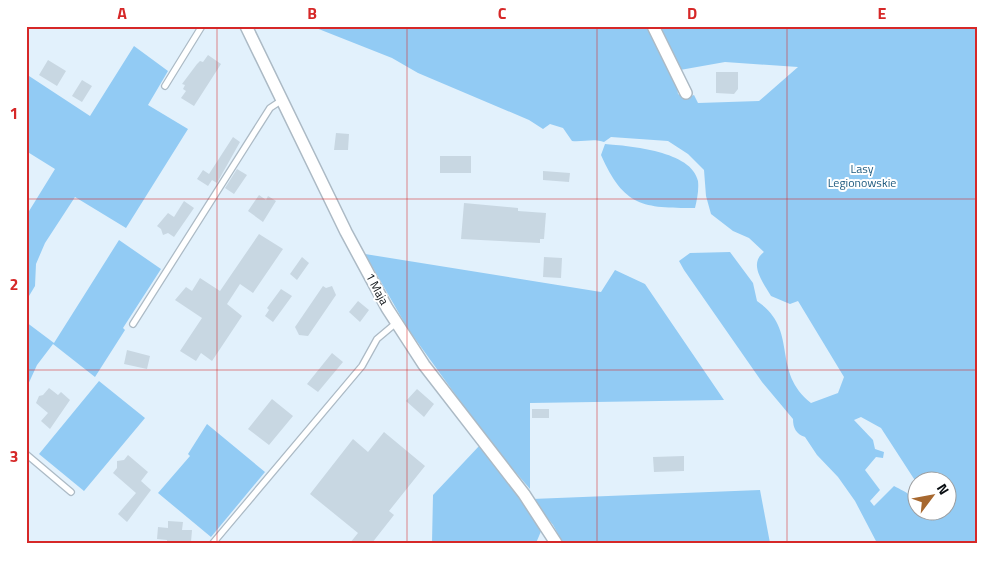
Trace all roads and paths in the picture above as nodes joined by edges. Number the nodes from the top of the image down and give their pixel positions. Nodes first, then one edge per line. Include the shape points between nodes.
1 (202, 26) edge
2 (246, 26) edge
3 (653, 26) edge
4 (165, 86) dead end
5 (686, 93) dead end
6 (282, 100) junction
7 (396, 323) junction
8 (133, 324) dead end
9 (26, 454) edge
10 (71, 492) dead end
11 (213, 543) edge
12 (556, 543) edge

1 - 4 lane
2 - 6 street, 1 Maja
3 - 5 street
6 - 7 street, 1 Maja via 346,232
6 - 8 lane via 270,108
7 - 11 lane via 376,339 362,366
7 - 12 street, 1 Maja
9 - 10 lane

